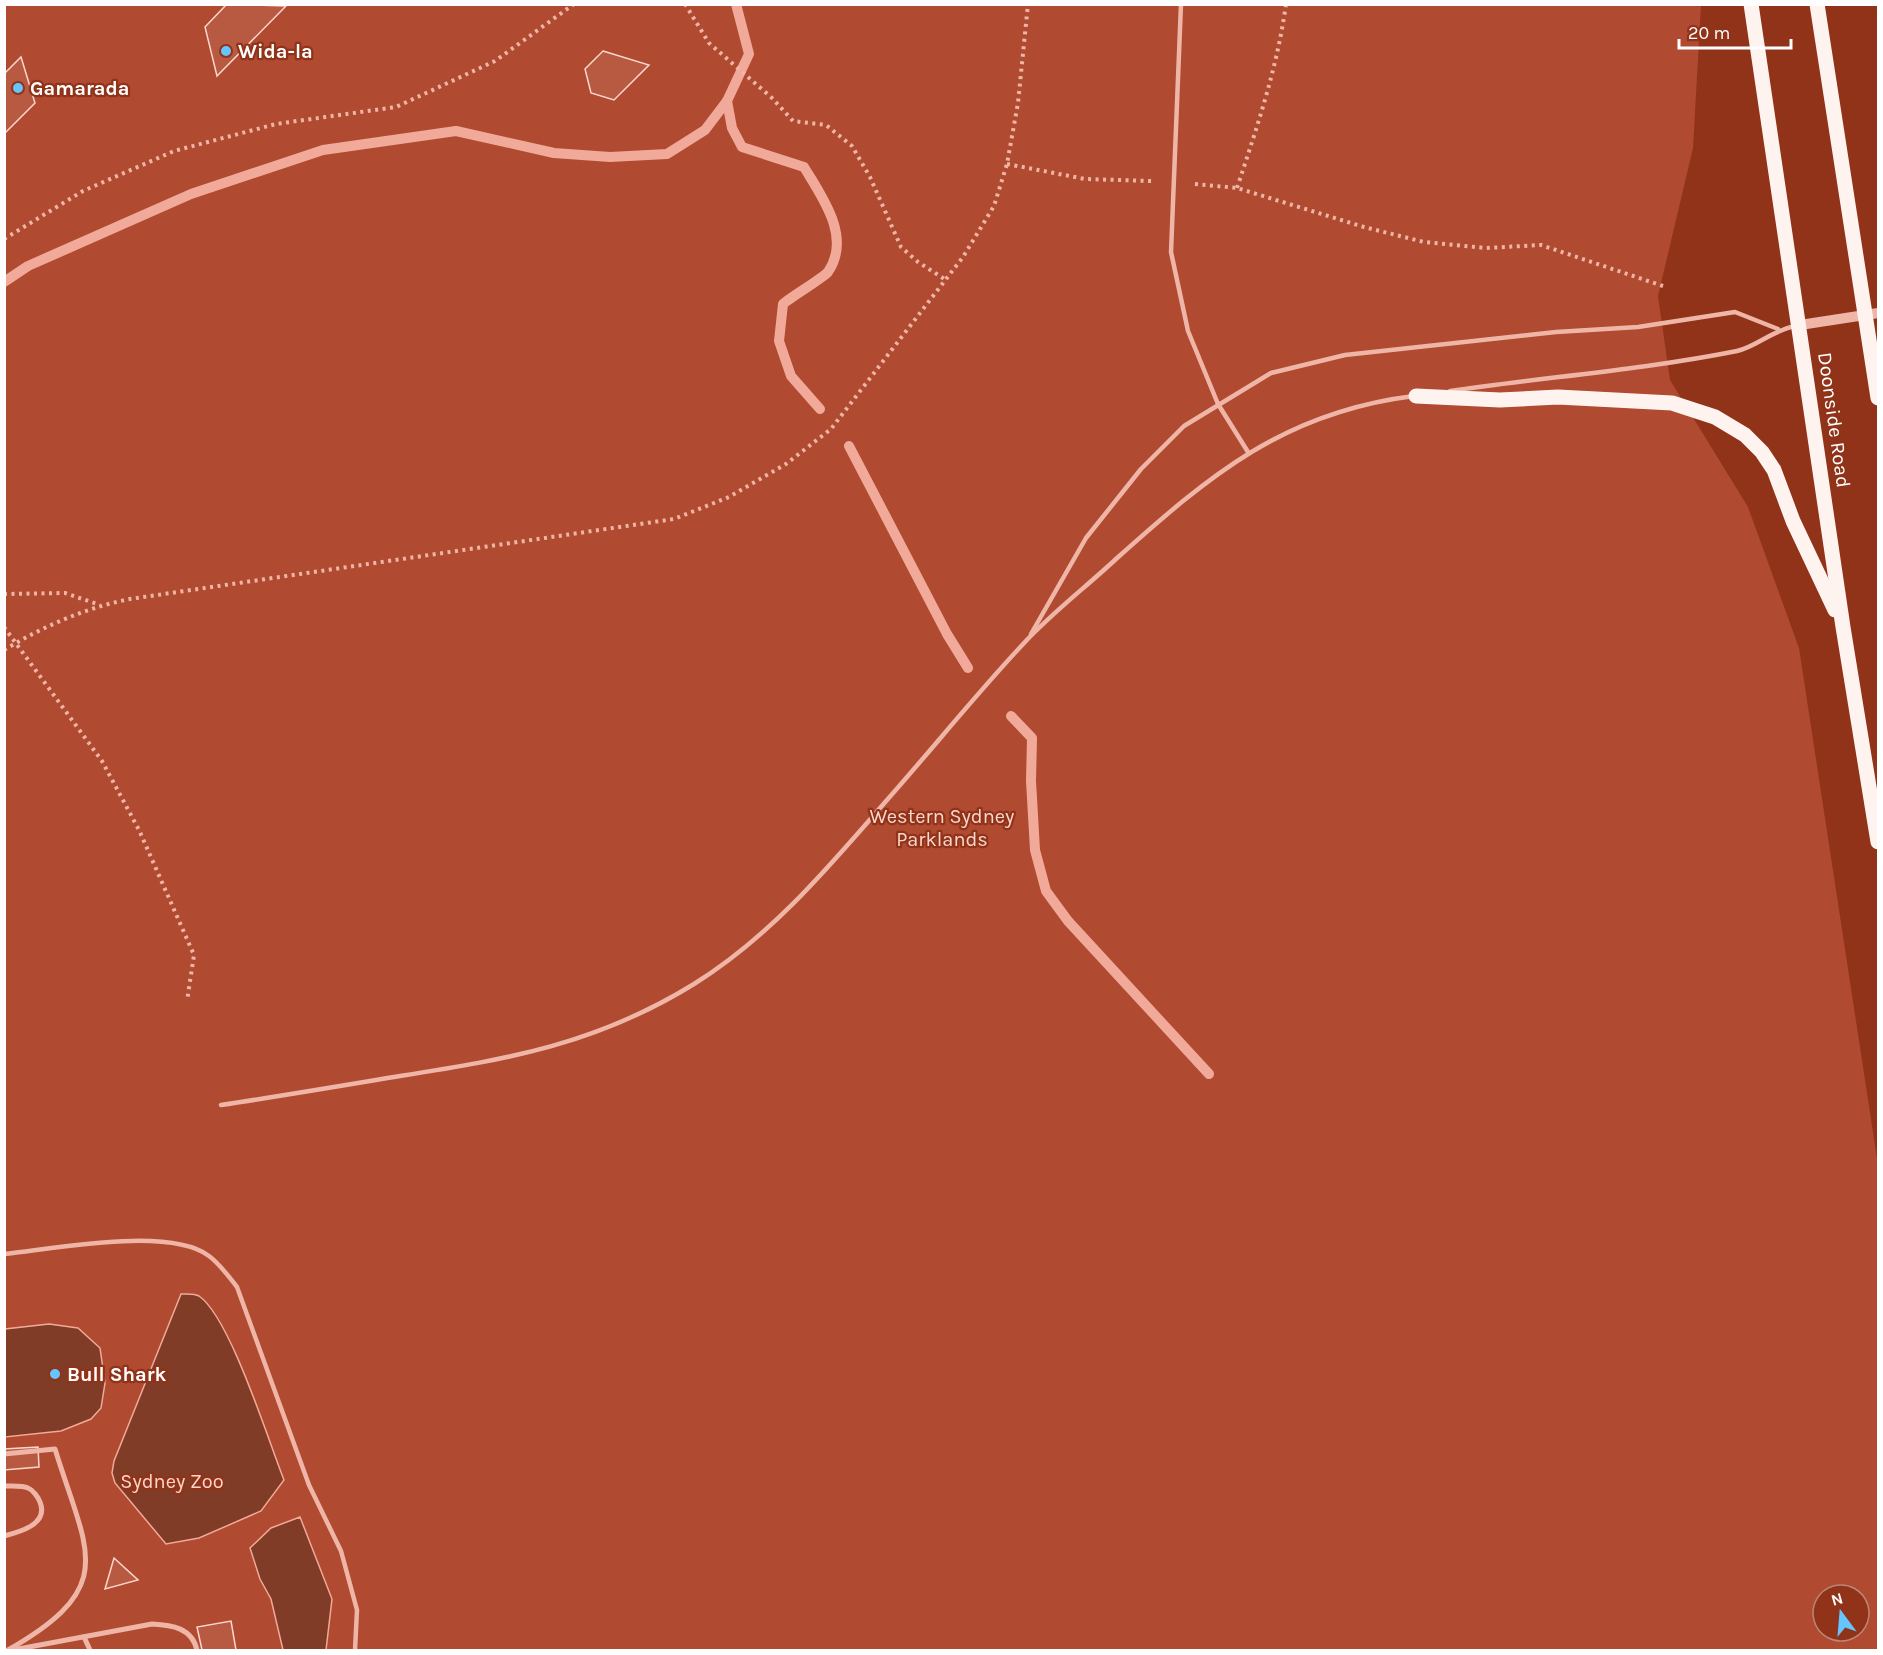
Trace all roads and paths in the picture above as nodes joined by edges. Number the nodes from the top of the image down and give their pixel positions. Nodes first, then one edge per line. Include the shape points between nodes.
1 (574, 4) edge
2 (685, 4) edge
3 (1028, 4) edge
4 (1181, 4) edge
5 (1286, 4) edge
6 (1751, 4) edge
7 (1817, 4) edge
8 (1007, 164) junction
9 (1172, 181) junction
10 (1237, 188) junction
11 (4, 239) edge
12 (946, 280) junction
13 (1663, 286) dead end
14 (1872, 314) edge
15 (1800, 325) junction
16 (1778, 329) junction
17 (1416, 396) junction
18 (1878, 398) edge
19 (1218, 404) junction
20 (1248, 452) junction
21 (4, 594) edge
22 (100, 605) junction
23 (4, 627) edge
24 (1843, 627) junction
25 (1027, 640) junction
26 (15, 644) junction
27 (4, 650) edge
28 (1878, 842) edge
29 (187, 1001) dead end
30 (221, 1105) dead end
31 (4, 1254) edge
32 (4, 1454) edge
33 (4, 1486) edge
34 (4, 1536) edge
35 (84, 1637) junction
36 (8, 1650) edge
37 (90, 1650) edge
38 (197, 1650) edge
39 (355, 1650) edge

1 - 11 path via 495,61 396,107 276,124 174,151 83,191
2 - 12 path via 709,43 793,121 826,125 852,146 901,246
3 - 8 path
4 - 9 lane
5 - 10 path via 1280,52
6 - 15 main road, Doonside Road
7 - 14 main road
8 - 9 path via 1086,179
8 - 12 path via 994,206
9 - 10 path
9 - 19 lane via 1172,252 1176,274 1188,331
10 - 13 path via 1424,242 1486,248 1540,245
12 - 22 path via 831,429 786,464 704,508 650,524
14 - 15 street
14 - 18 main road
15 - 16 lane
15 - 24 main road, Doonside Road
16 - 17 lane via 1741,350 1668,364
16 - 19 lane via 1735,312 1638,327 1346,355 1271,374
17 - 20 lane via 1377,400 1289,430
17 - 24 main road via 1672,403 1724,422 1745,435 1774,470 1793,521
19 - 20 lane
19 - 25 lane via 1184,426 1141,470 1086,538
20 - 25 lane via 1180,501
21 - 22 path via 65,593
22 - 26 path
23 - 26 path
24 - 28 main road, Doonside Road
25 - 30 lane via 813,883 744,950 696,983 606,1029 511,1058
26 - 27 path
26 - 29 path via 102,761 139,830 195,955
31 - 39 lane via 157,1240 182,1244 208,1255 222,1269 237,1287 309,1485 341,1551 357,1610
32 - 36 street via 55,1449 88,1558 72,1603 42,1630
33 - 34 street via 28,1488 42,1506 36,1522 26,1530
35 - 36 street
35 - 37 street
35 - 38 street via 152,1624 173,1625 187,1633

